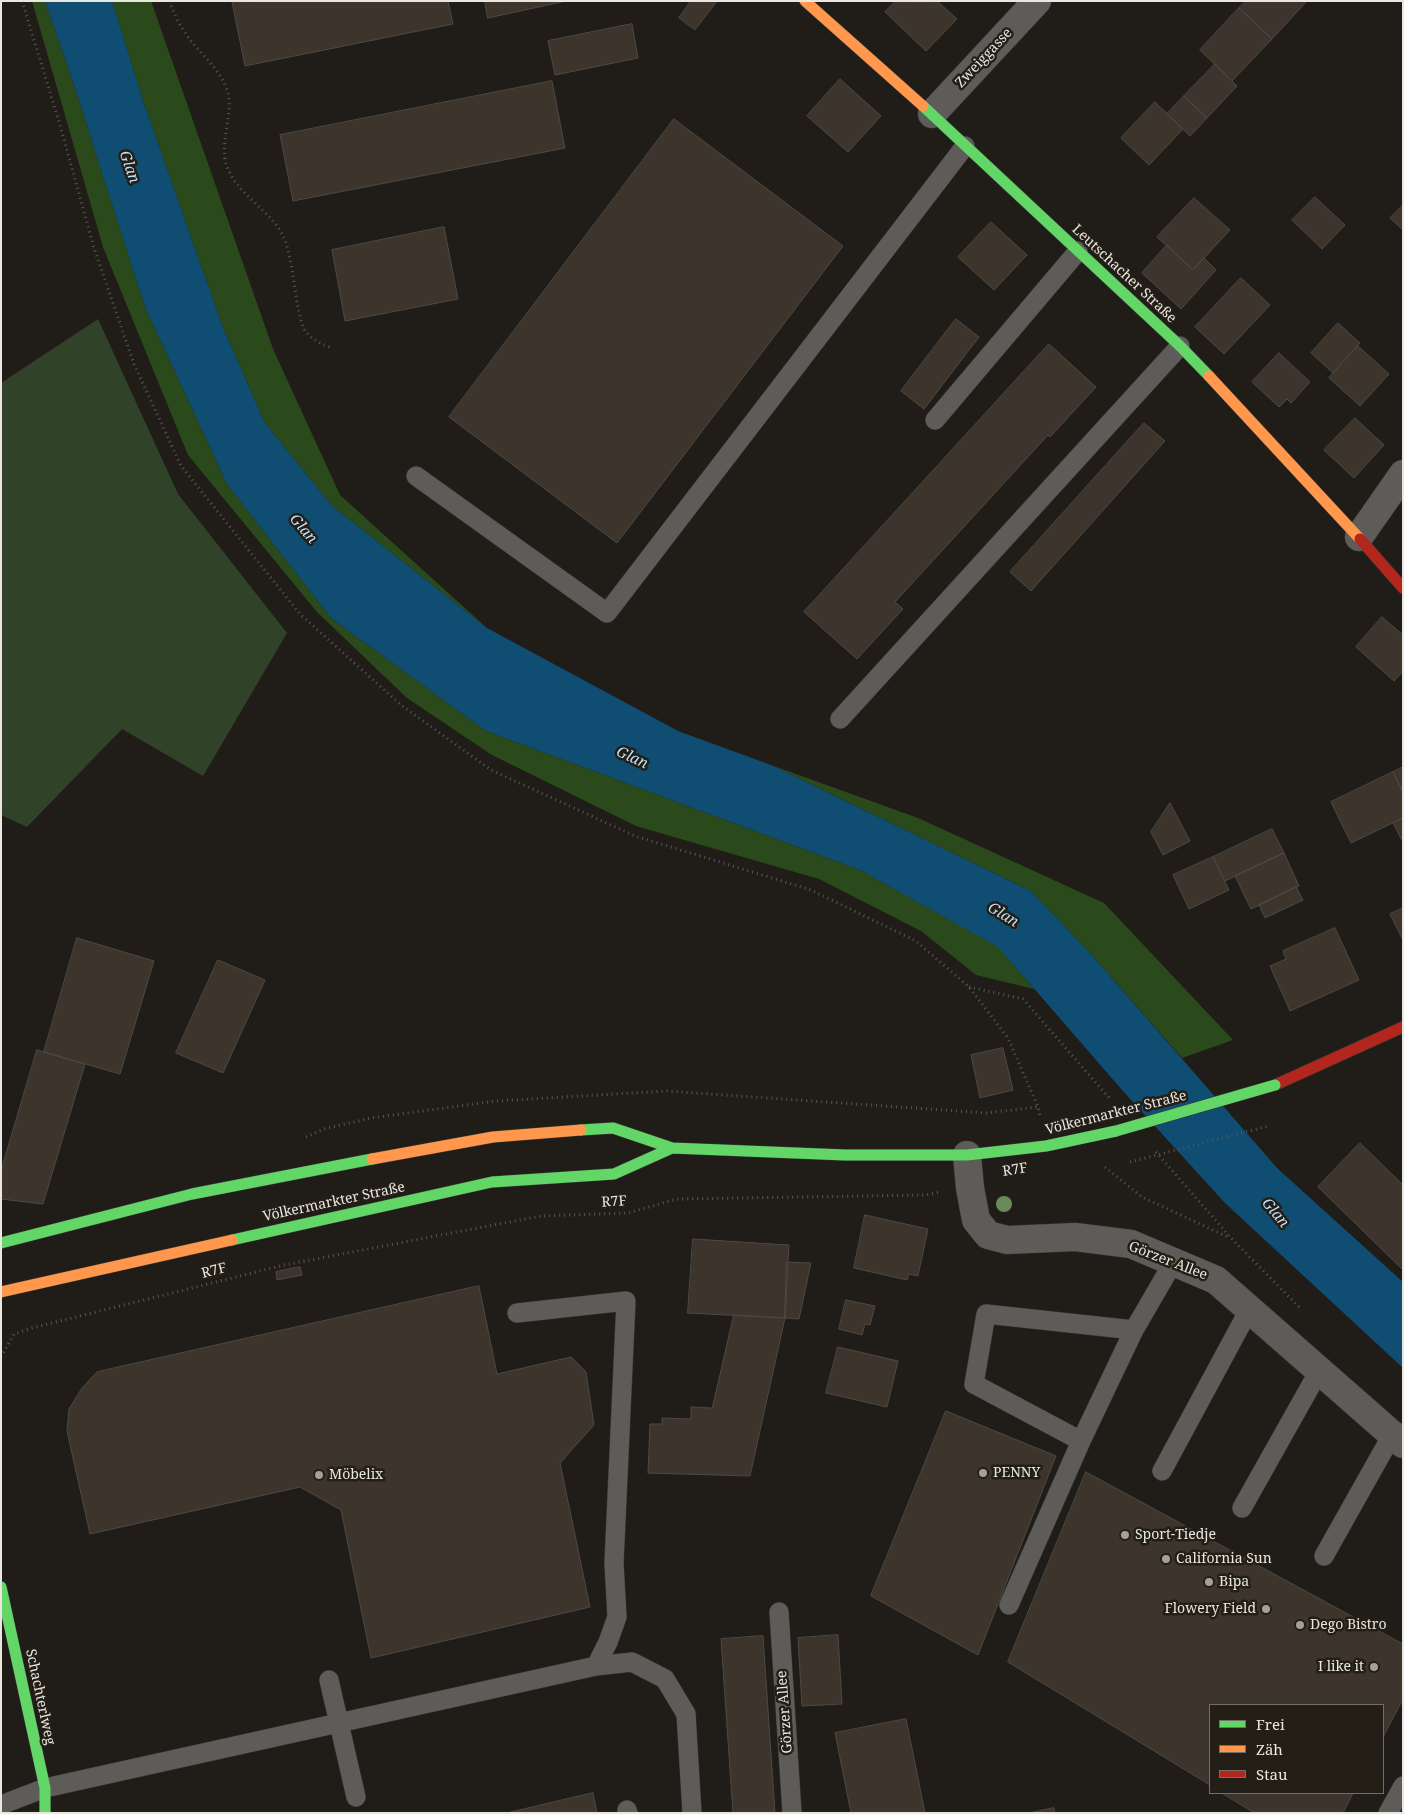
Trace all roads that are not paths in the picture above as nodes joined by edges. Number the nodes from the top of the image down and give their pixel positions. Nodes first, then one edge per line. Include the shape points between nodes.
1 (805, 1) edge
2 (1037, 1) edge
3 (932, 114) junction
4 (965, 146) junction
5 (1078, 252) junction
6 (1180, 346) junction
7 (935, 420) dead end
8 (1403, 474) edge
9 (416, 476) dead end
10 (1359, 537) junction
11 (1403, 588) edge
12 (840, 720) dead end
13 (1403, 1027) edge
14 (672, 1148) junction
15 (968, 1155) junction
16 (1, 1243) edge
17 (1174, 1261) junction
18 (1, 1292) edge
19 (1250, 1308) junction
20 (517, 1313) dead end
21 (1134, 1330) junction
22 (1319, 1371) junction
23 (1397, 1440) edge
24 (1081, 1441) junction
25 (1162, 1471) dead end
26 (1242, 1508) dead end
27 (1324, 1556) dead end
28 (1, 1587) edge
29 (1009, 1605) dead end
30 (779, 1612) dead end
31 (596, 1666) junction
32 (329, 1680) dead end
33 (339, 1724) junction
34 (1403, 1786) edge
35 (44, 1788) junction
36 (356, 1797) dead end
37 (1, 1805) edge
38 (45, 1813) edge
39 (692, 1813) edge
40 (792, 1813) edge
41 (1388, 1813) edge

1 - 3 main road, Leutschacher Straße
2 - 3 street, Zweiggasse
3 - 4 main road, Leutschacher Straße
4 - 5 main road, Leutschacher Straße
4 - 9 lane via 607,613
5 - 6 main road, Leutschacher Straße
5 - 7 lane
6 - 10 main road, Leutschacher Straße
6 - 12 lane
8 - 10 street
10 - 11 main road, Leutschacher Straße
13 - 15 main road, Völkermarkter Straße, bridge via 1275,1085 1116,1131 1046,1146
14 - 15 main road, Völkermarkter Straße via 845,1155
14 - 16 main road, Völkermarkter Straße via 613,1128 493,1137 192,1194
14 - 18 main road, Völkermarkter Straße via 614,1174 492,1182
15 - 17 street, Görzer Allee via 976,1220 988,1235 1007,1240 1075,1237 1131,1244
17 - 19 street, Görzer Allee via 1216,1280
17 - 21 lane
19 - 22 street, Görzer Allee
19 - 25 lane
20 - 31 lane via 626,1301 614,1563 617,1617
21 - 24 lane
21 - 24 lane via 986,1314 974,1384
22 - 23 street, Görzer Allee
22 - 26 lane
23 - 27 lane
24 - 29 lane
28 - 35 main road, Schachterlweg
30 - 40 lane, Görzer Allee
31 - 33 lane
31 - 39 lane via 632,1662 664,1679 686,1714
32 - 33 lane
33 - 35 lane
33 - 36 lane
34 - 41 lane
35 - 37 lane
35 - 38 main road, Schachterlweg

